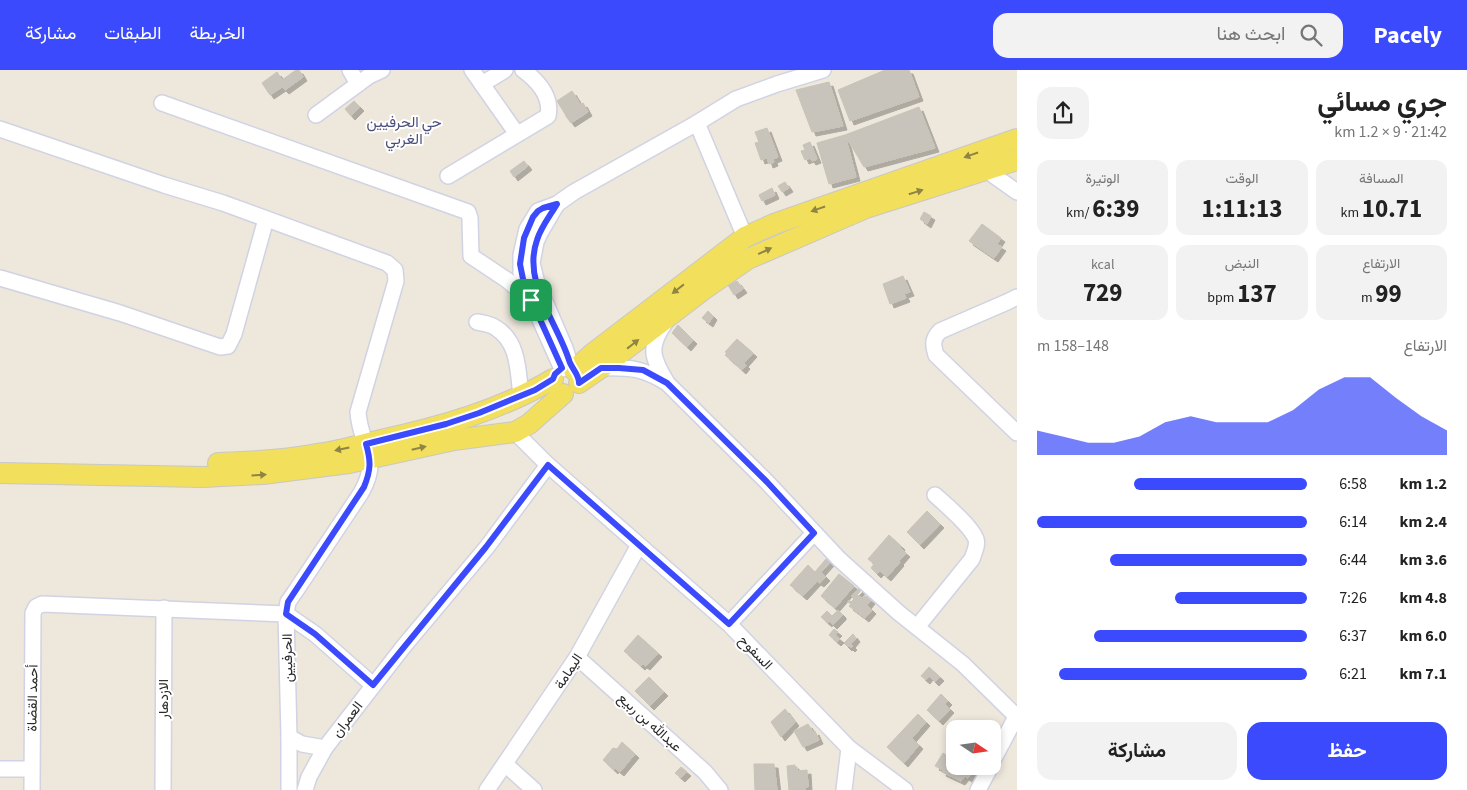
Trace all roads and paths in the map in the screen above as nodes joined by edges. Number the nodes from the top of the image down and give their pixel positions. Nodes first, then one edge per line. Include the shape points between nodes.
1 (350, 70) edge
2 (382, 70) edge
3 (472, 70) edge
4 (504, 70) edge
5 (523, 70) edge
6 (823, 70) edge
7 (358, 84) junction
8 (482, 84) junction
9 (162, 103) dead end
10 (316, 115) dead end
11 (697, 123) junction
12 (0, 129) edge
13 (517, 134) junction
14 (1017, 139) edge
15 (1017, 160) edge
16 (986, 170) junction
17 (448, 176) dead end
18 (1017, 192) edge
19 (557, 204) junction
20 (266, 219) junction
21 (745, 237) junction
22 (0, 278) edge
23 (1017, 297) edge
24 (531, 300) junction
25 (671, 315) junction
26 (477, 322) dead end
27 (601, 368) junction
28 (567, 377) junction
29 (667, 383) junction
30 (514, 399) junction
31 (522, 428) junction
32 (1017, 433) edge
33 (368, 451) junction
34 (0, 459) edge
35 (548, 465) junction
36 (0, 473) edge
37 (935, 495) dead end
38 (814, 533) junction
39 (639, 545) junction
40 (164, 608) junction
41 (286, 614) junction
42 (729, 624) junction
43 (917, 627) junction
44 (578, 657) junction
45 (373, 685) junction
46 (1017, 716) edge
47 (289, 737) junction
48 (1001, 745) edge
49 (325, 748) junction
50 (849, 748) junction
51 (505, 764) junction
52 (0, 769) edge
53 (31, 769) junction
54 (986, 775) edge
55 (32, 790) edge
56 (163, 790) edge
57 (289, 790) edge
58 (305, 790) edge
59 (487, 790) edge
60 (534, 790) edge
61 (720, 790) edge
62 (844, 790) edge
63 (905, 790) edge
64 (978, 790) edge

1 - 7 street
2 - 7 street
3 - 8 street
4 - 8 street
5 - 13 street via 534,78 547,96 549,109 548,116
6 - 11 street via 743,96
7 - 10 street
8 - 13 street
9 - 24 street via 468,212 471,256
11 - 19 street
11 - 21 street
12 - 20 street
13 - 17 street
14 -> 21 main road
15 - 16 main road
16 - 18 street
25 -> 16 main road via 765,250 866,208
19 - 24 street via 538,211 524,238 520,255 521,273
19 - 28 street via 536,242 532,263 537,283 565,348
20 - 22 street via 228,346 220,347
20 - 33 street via 387,263 395,270 396,281 358,412
21 -> 28 main road via 592,354
23 - 32 street via 940,331 933,341 936,355
24 - 28 street
27 -> 25 main road
25 - 29 street via 656,337 654,347 656,364
26 - 30 street via 495,327 508,337 516,356
27 - 28 main road
27 - 29 street via 635,368 652,373
28 - 30 main road
28 - 31 main road
29 - 38 street
30 - 31 main road via 503,410 504,419 508,427
30 - 33 main road
33 -> 31 main road
31 - 35 street, السفوح
33 -> 34 main road via 197,464
36 -> 33 main road via 227,476 290,471
33 - 41 street, الحرفيين via 369,473 364,487 288,602
35 - 39 street, السفوح
35 - 45 street, العمران via 486,547
37 - 43 street via 973,534 976,546 972,559
38 - 42 street
38 - 43 street via 866,584
39 - 42 street, السفوح
39 - 44 street, اليمامة
40 - 41 street
40 - 53 street, أحمد القضاة via 42,604 36,607 33,613
40 - 56 street, الازدهار
41 - 45 street via 315,634
41 - 47 street, الحرفيين
42 - 50 street, السفوح
43 - 46 street via 963,664
44 - 51 street, اليمامة
44 - 61 street, عبدالله بن ربيع via 705,772
45 - 49 street, العمران
46 - 48 street
47 - 49 street via 302,744
47 - 57 street, الحرفيين
49 - 58 street, العمران
50 - 62 street
50 - 63 street, السفوح
51 - 59 street, اليمامة
51 - 60 street
52 - 53 street
53 - 55 street, أحمد القضاة
54 - 64 street

